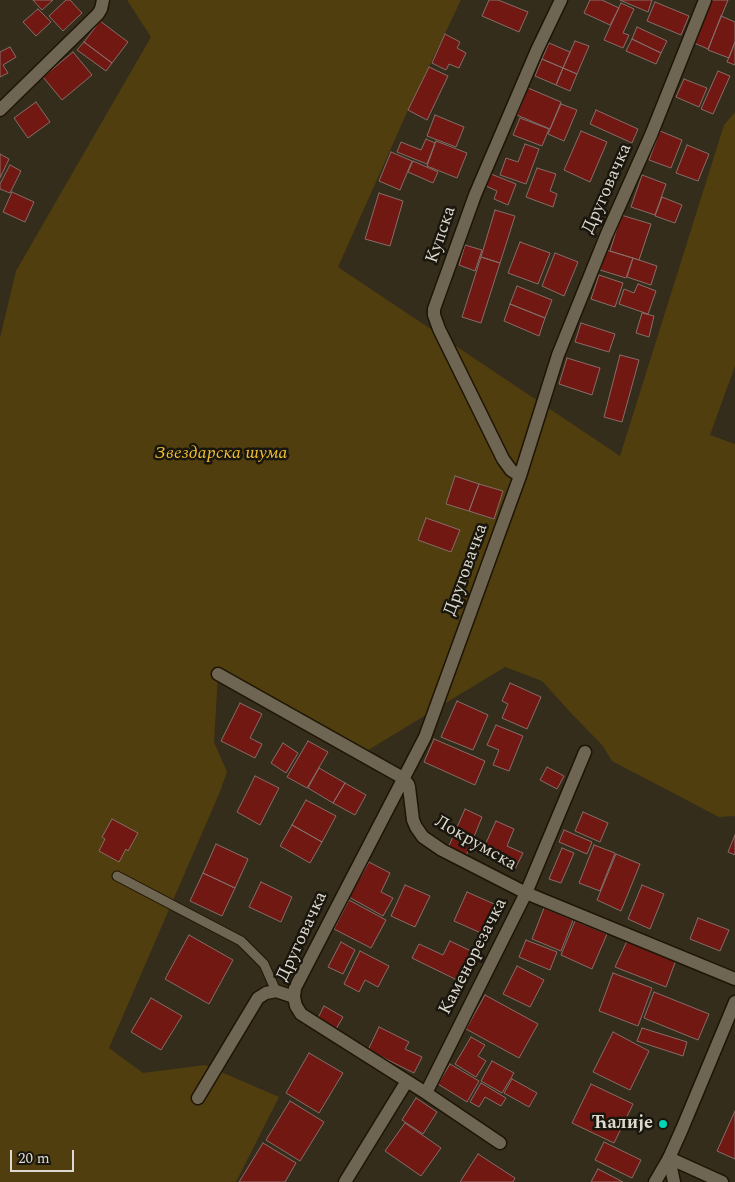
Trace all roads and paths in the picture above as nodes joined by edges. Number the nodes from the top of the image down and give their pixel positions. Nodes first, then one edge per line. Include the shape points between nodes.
1 (561, 0) edge
2 (705, 0) edge
3 (104, 2) edge
4 (0, 110) edge
5 (520, 476) junction
6 (218, 674) dead end
7 (585, 752) dead end
8 (403, 778) junction
9 (117, 876) dead end
10 (526, 893) junction
11 (735, 979) edge
12 (276, 991) junction
13 (294, 996) junction
14 (735, 1002) edge
15 (407, 1081) junction
16 (426, 1093) junction
17 (198, 1098) dead end
18 (500, 1143) dead end
19 (669, 1158) junction
20 (345, 1182) edge
21 (655, 1182) edge
22 (674, 1182) edge
23 (722, 1182) edge

1 - 5 street, Купска via 475,195 434,309 438,329 503,459
2 - 5 street, Друговачка via 558,355
3 - 4 street via 98,14
5 - 8 street, Друговачка via 426,736
6 - 8 street
7 - 10 street, Каменорезачка
8 - 10 street, Локрумска via 409,787 413,820 423,837
8 - 13 street, Друговачка via 297,982
9 - 12 lane via 240,941 264,964
10 - 11 street, Локрумска
10 - 16 street, Каменорезачка
12 - 13 street, Друговачка
12 - 17 street, Друговачка via 258,998
13 - 15 street via 301,1014
14 - 19 street
15 - 16 street
15 - 20 street
16 - 18 street
19 - 21 street
19 - 22 street
19 - 23 street

